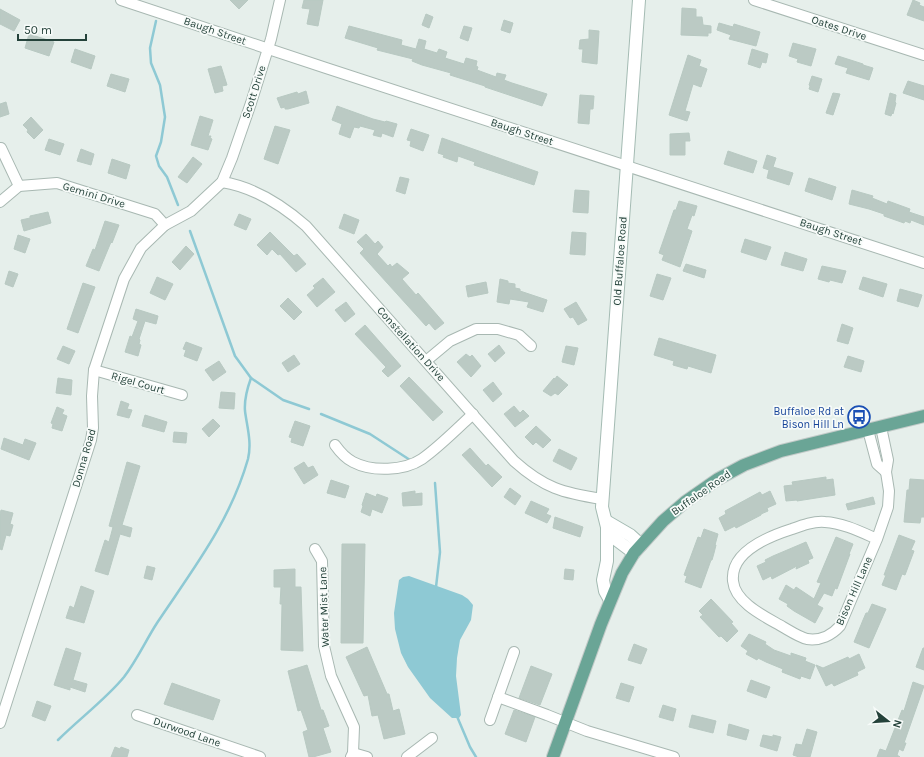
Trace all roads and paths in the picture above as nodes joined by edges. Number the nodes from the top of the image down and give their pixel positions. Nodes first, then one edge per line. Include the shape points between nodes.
1 (121, 0) edge
2 (280, 0) edge
3 (639, 0) edge
4 (754, 0) edge
5 (268, 48) junction
6 (924, 56) edge
7 (1, 148) edge
8 (628, 166) junction
9 (222, 182) junction
10 (19, 186) junction
11 (0, 202) edge
12 (165, 225) junction
13 (924, 263) edge
14 (531, 346) dead end
15 (426, 361) junction
16 (94, 370) junction
17 (182, 395) dead end
18 (473, 414) junction
19 (924, 416) edge
20 (882, 427) junction
21 (868, 430) junction
22 (336, 445) dead end
23 (886, 472) junction
24 (602, 499) junction
25 (606, 524) junction
26 (877, 539) junction
27 (315, 549) dead end
28 (637, 549) junction
29 (610, 600) junction
30 (514, 652) dead end
31 (498, 697) junction
32 (137, 715) dead end
33 (490, 720) dead end
34 (0, 723) edge
35 (566, 723) junction
36 (432, 738) dead end
37 (352, 755) edge
38 (260, 757) edge
39 (367, 757) edge
40 (407, 757) edge
41 (554, 757) edge
42 (674, 757) edge

1 - 5 street, Baugh Street
2 - 5 street, Scott Drive
3 - 8 street, Old Buffaloe Road
4 - 6 street, Oates Drive
5 - 8 street, Baugh Street
5 - 9 street, Scott Drive via 239,140
7 - 10 street
8 - 13 street, Baugh Street
8 - 24 street, Old Buffaloe Road
9 - 12 street, Donna Road via 191,211
9 - 15 street, Constellation Drive via 238,184 278,204 306,226
10 - 11 street
10 - 12 street, Gemini Drive via 56,183 155,214
12 - 16 street, Donna Road via 140,248 124,279
14 - 15 street via 518,335 498,329 476,329 450,341
15 - 18 street, Constellation Drive
16 - 17 street, Rigel Court
16 - 34 street, Donna Road via 91,440
18 - 22 street via 421,459 405,466 364,466 342,454
18 - 24 street, Constellation Drive via 528,474 567,493
19 - 20 main road, Buffaloe Road
20 - 21 main road, Buffaloe Road
20 - 23 street, Bison Hill Lane via 888,460
21 - 23 street, Bison Hill Lane via 877,464
21 - 28 main road, Buffaloe Road via 781,451 744,465 685,502
23 - 26 street, Bison Hill Lane via 888,507
24 - 25 street, Old Buffaloe Road
25 - 28 street via 630,535
25 - 29 street, Old Buffaloe Road via 607,561 603,580 605,592
26 - 26 street, Bison Hill Lane via 840,626 821,638 807,639 759,613 735,589 733,574 739,558 771,535 823,521 834,522
27 - 37 street, Water Mist Lane via 322,561 324,646 331,676 354,727
28 - 29 main road, Buffaloe Road via 622,573
29 - 35 main road, Buffaloe Road
30 - 31 street
31 - 33 street
31 - 35 street
32 - 38 street, Durwood Lane
35 - 41 main road, Buffaloe Road
35 - 42 street
36 - 40 street
37 - 39 street

